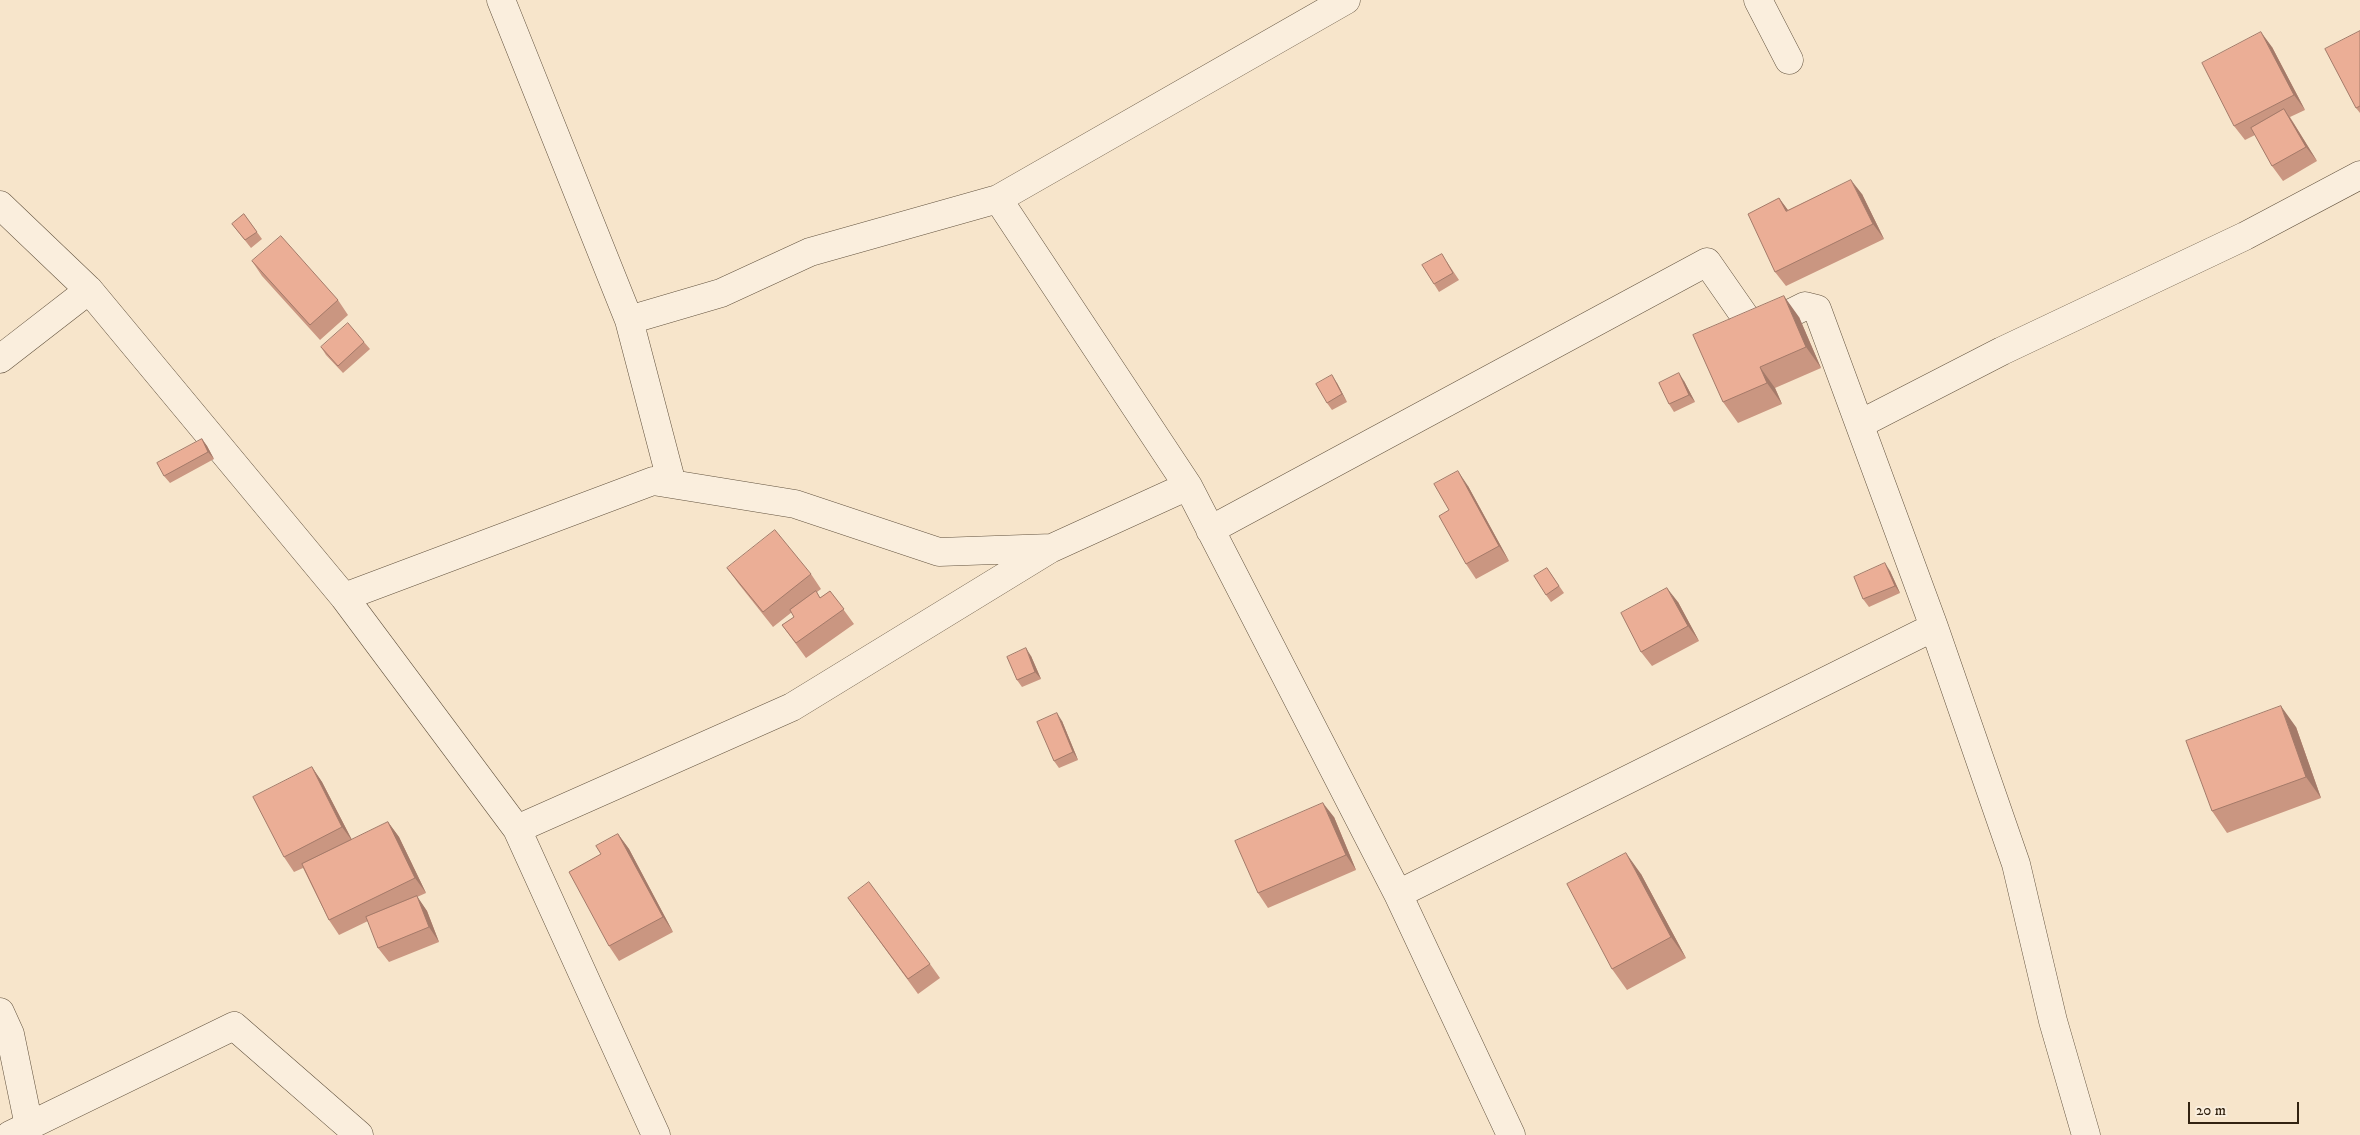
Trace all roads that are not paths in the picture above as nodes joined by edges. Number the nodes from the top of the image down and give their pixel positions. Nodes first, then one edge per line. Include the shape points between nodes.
1 (501, 0) edge
2 (1346, 0) edge
3 (1758, 0) edge
4 (1789, 60) dead end
5 (2360, 175) edge
6 (998, 200) junction
7 (0, 205) edge
8 (89, 290) junction
9 (629, 320) junction
10 (0, 359) edge
11 (1860, 424) junction
12 (672, 484) junction
13 (1188, 486) junction
14 (1210, 530) junction
15 (1052, 548) junction
16 (344, 597) junction
17 (1934, 627) junction
18 (516, 828) junction
19 (1398, 894) junction
20 (0, 1012) edge
21 (20, 1130) edge
22 (359, 1135) edge
23 (656, 1135) edge
24 (1511, 1135) edge
25 (2086, 1135) edge

1 - 9 street
2 - 6 street
3 - 4 street
5 - 11 street via 2245,236 2002,351
6 - 9 street via 810,252 720,293
6 - 13 street
7 - 8 street
8 - 10 street
8 - 16 street
9 - 12 street
11 - 14 street via 1817,310 1804,306 1755,331 1707,262
11 - 17 street
12 - 15 street via 795,504 939,552
12 - 16 street via 653,481
13 - 14 street
13 - 15 street
14 - 19 street
15 - 18 street via 792,707
16 - 18 street
17 - 19 street
17 - 25 street via 2016,864 2053,1021
18 - 23 street
19 - 24 street
20 - 21 street via 10,1034
21 - 22 street via 234,1026

